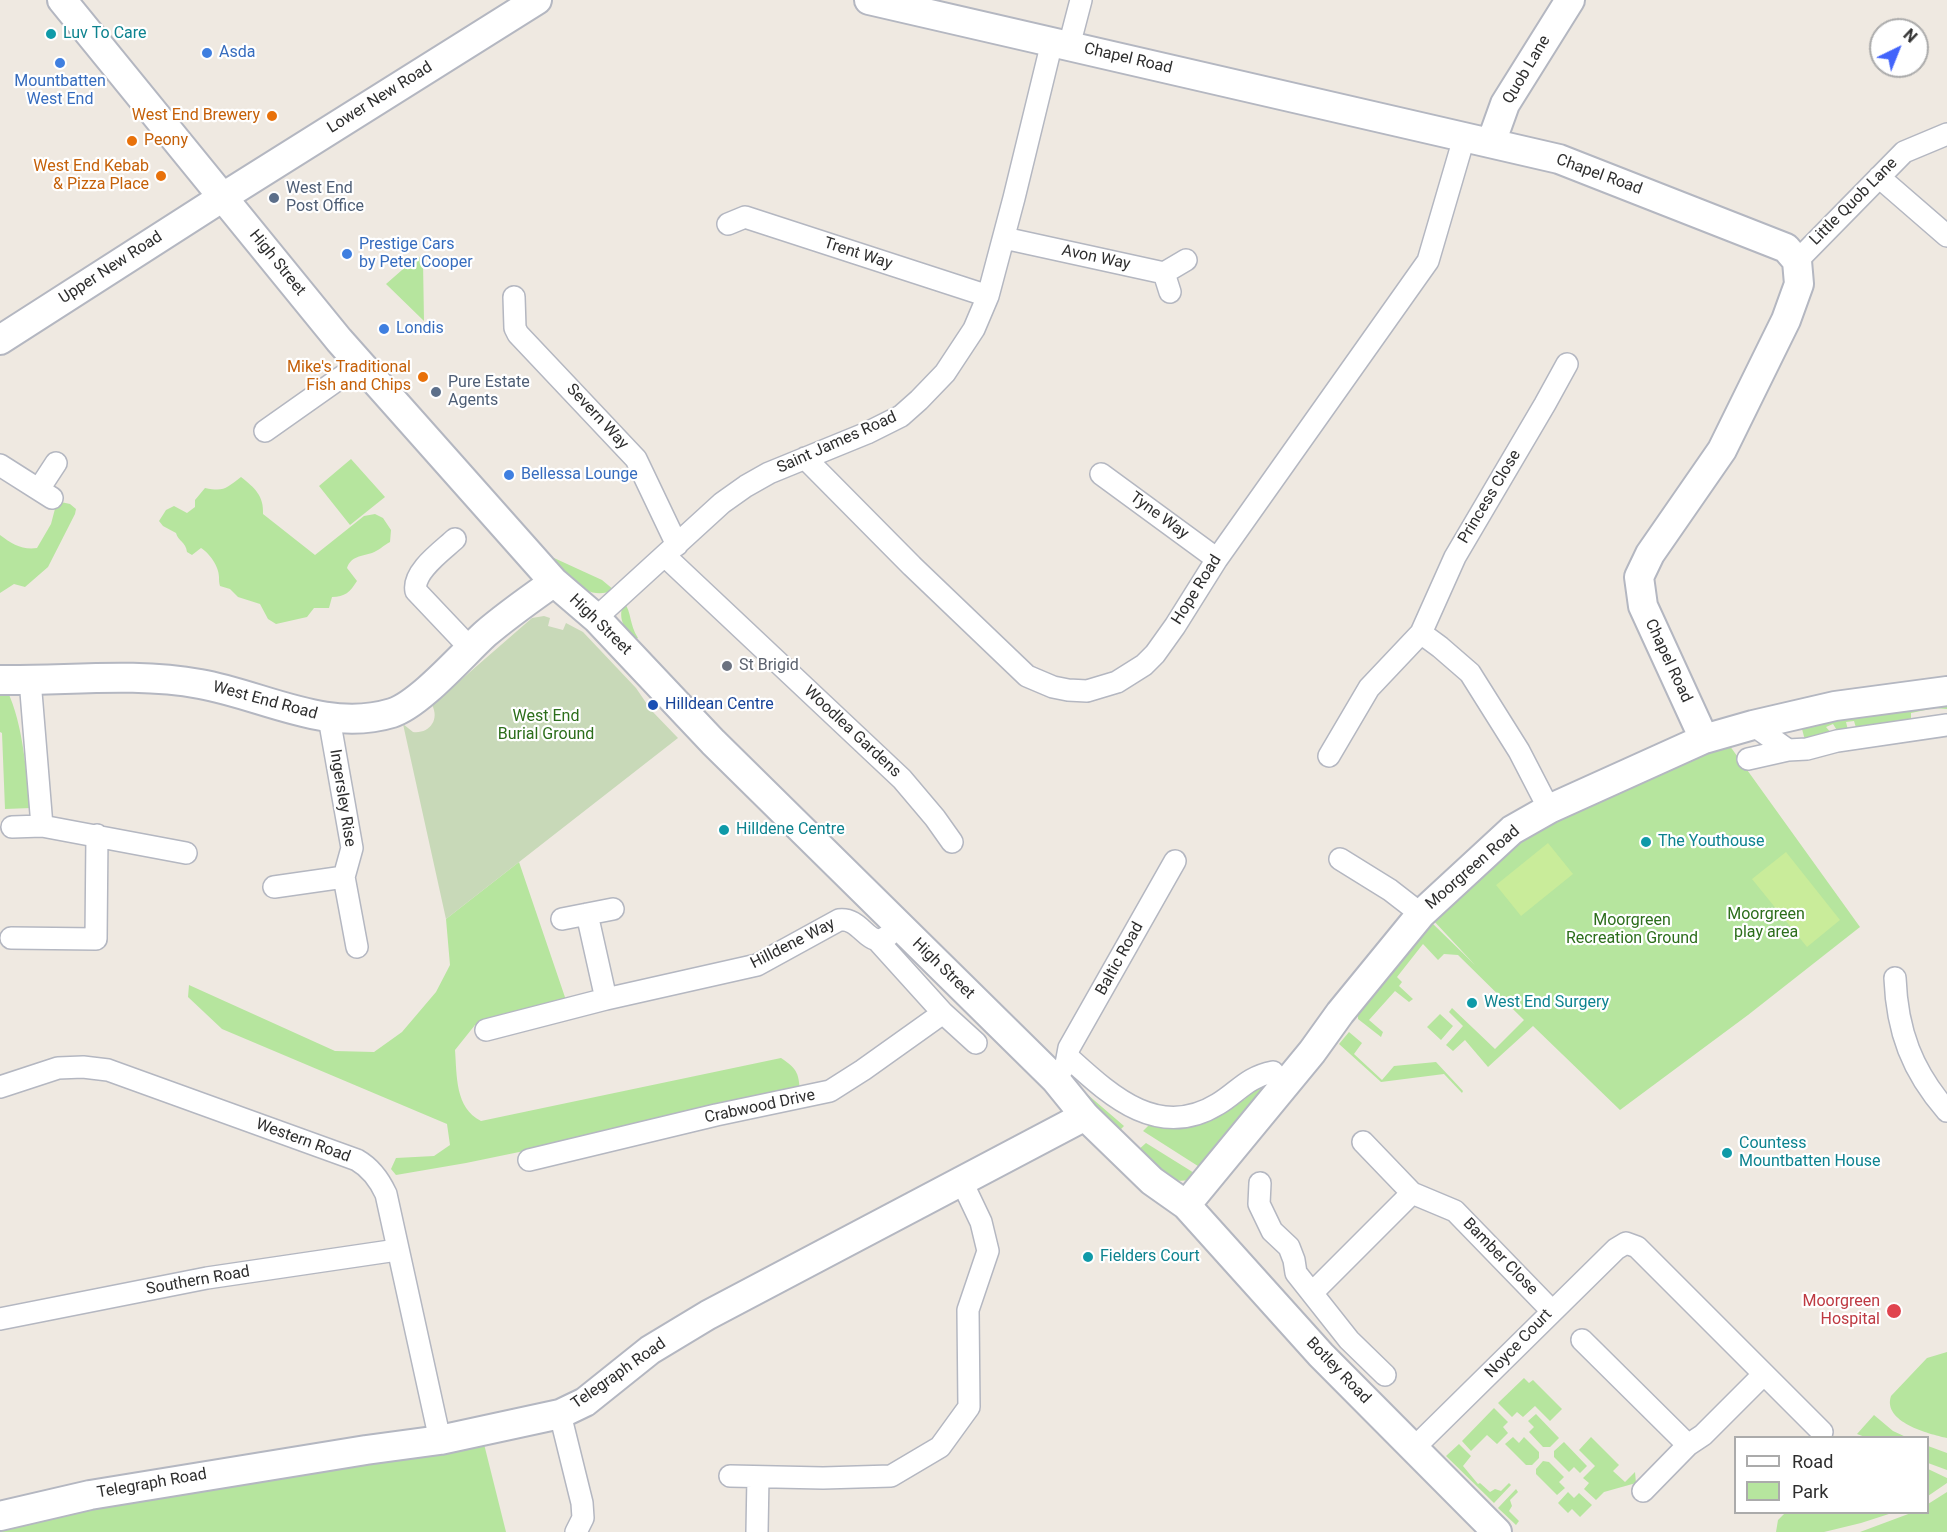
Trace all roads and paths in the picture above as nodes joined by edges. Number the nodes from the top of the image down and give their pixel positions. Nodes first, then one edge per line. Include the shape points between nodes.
1 (62, 0) edge
2 (537, 0) edge
3 (869, 0) edge
4 (1081, 0) edge
5 (1570, 0) edge
6 (1060, 44) junction
7 (1947, 134) edge
8 (1478, 141) junction
9 (1879, 177) junction
10 (223, 196) junction
11 (728, 224) dead end
12 (1947, 236) edge
13 (1004, 238) junction
14 (1186, 260) dead end
15 (1797, 261) junction
16 (988, 296) junction
17 (514, 297) dead end
18 (0, 340) edge
19 (360, 364) junction
20 (1567, 364) dead end
21 (265, 431) dead end
22 (805, 458) junction
23 (56, 463) dead end
24 (0, 465) edge
25 (1101, 474) dead end
26 (455, 538) dead end
27 (671, 550) junction
28 (1217, 559) junction
29 (554, 582) junction
30 (596, 618) junction
31 (1421, 633) junction
32 (470, 648) junction
33 (0, 680) edge
34 (30, 680) junction
35 (1947, 691) edge
36 (329, 718) junction
37 (1754, 725) junction
38 (1947, 725) edge
39 (1704, 739) junction
40 (1788, 750) junction
41 (1329, 756) dead end
42 (1748, 759) dead end
43 (1549, 809) junction
44 (42, 826) junction
45 (12, 827) dead end
46 (97, 835) junction
47 (952, 842) dead end
48 (186, 853) dead end
49 (1340, 859) dead end
50 (1175, 861) dead end
51 (344, 877) junction
52 (274, 887) dead end
53 (613, 909) dead end
54 (586, 914) junction
55 (1421, 914) junction
56 (562, 919) dead end
57 (887, 933) junction
58 (11, 938) dead end
59 (357, 947) dead end
60 (1895, 978) dead end
61 (606, 999) junction
62 (943, 1013) junction
63 (486, 1030) dead end
64 (976, 1042) dead end
65 (1061, 1068) junction
66 (1273, 1072) dead end
67 (0, 1087) edge
68 (1947, 1111) edge
69 (1085, 1116) junction
70 (1363, 1142) dead end
71 (529, 1161) dead end
72 (962, 1182) junction
73 (1260, 1183) dead end
74 (1412, 1192) junction
75 (1186, 1205) junction
76 (397, 1250) junction
77 (1313, 1293) junction
78 (1552, 1311) junction
79 (0, 1319) edge
80 (1582, 1340) dead end
81 (1764, 1374) junction
82 (1385, 1375) dead end
83 (560, 1414) junction
84 (1822, 1432) dead end
85 (440, 1440) junction
86 (1688, 1445) junction
87 (1414, 1449) junction
88 (730, 1476) dead end
89 (759, 1477) junction
90 (1643, 1491) dead end
91 (0, 1516) edge
92 (576, 1532) edge
93 (757, 1532) edge
94 (1497, 1532) edge

1 - 10 street, High Street
2 - 10 street, Lower New Road
3 - 6 street, Chapel Road
4 - 6 street, Saint James Road
5 - 8 street, Quob Lane
6 - 8 street, Chapel Road
6 - 13 street, Saint James Road
7 - 9 street, Little Quob Lane via 1904,152
8 - 15 street, Chapel Road via 1559,159 1786,248
8 - 28 street, Hope Road via 1428,261
9 - 12 street
9 - 15 street, Little Quob Lane
10 - 18 street, Upper New Road
10 - 19 street, High Street
11 - 16 street, Trent Way via 745,217
13 - 14 street, Avon Way via 1167,283
13 - 16 street, Saint James Road
15 - 39 street, Chapel Road via 1799,284 1761,375 1722,450 1650,554 1639,577 1643,606
16 - 22 street, Saint James Road via 974,329 945,373 901,416
17 - 27 street, Severn Way via 518,334 636,459
19 - 21 street
19 - 29 street, High Street
20 - 31 street, Princess Close via 1455,557
22 - 27 street, Saint James Road via 746,486
22 - 28 street, Hope Road via 1027,676 1053,687 1087,691 1104,687 1144,665 1175,626
23 - 24 street via 46,494
25 - 28 street, Tyne Way
26 - 32 street via 417,575 415,584 416,591
27 - 30 street, Saint James Road
27 - 47 street, Woodlea Gardens via 906,774
29 - 30 street, High Street
29 - 32 street, West End Road via 513,610
30 - 57 street, High Street
31 - 41 street, Princess Close via 1370,688
31 - 43 street via 1470,673 1519,751
32 - 36 street, West End Road via 426,692 393,713
33 - 34 street, West End Road
34 - 36 street, West End Road via 123,678 201,684
34 - 44 street
35 - 37 street, Moorgreen Road via 1834,706
36 - 51 street, Ingersley Rise via 352,848
37 - 39 street, Moorgreen Road
37 - 40 street
38 - 40 street
39 - 43 street, Moorgreen Road
40 - 42 street
43 - 55 street, Moorgreen Road via 1512,830
44 - 45 street
44 - 46 street
46 - 48 street
46 - 58 street via 96,939
49 - 55 street
50 - 65 street, Baltic Road
51 - 52 street
51 - 59 street, Ingersley Rise
53 - 54 street
54 - 56 street
54 - 61 street
55 - 75 street, Moorgreen Road
57 - 61 street, Hilldene Way via 872,939 853,921 839,920 757,965
57 - 62 street
57 - 65 street, High Street
60 - 68 street via 1903,1037 1924,1081
61 - 63 street, Hilldene Way
62 - 64 street
62 - 71 street, Crabwood Drive via 830,1091
65 - 66 street via 1123,1103 1153,1115 1175,1117 1204,1113 1258,1075
65 - 69 street, High Street
67 - 76 street, Western Road via 58,1068 108,1070 357,1160 375,1175 386,1194
69 - 72 street, Telegraph Road
69 - 75 street, High Street via 1152,1181
70 - 74 street, Bamber Close
72 - 83 street, Telegraph Road via 708,1315 650,1350 585,1402
72 - 89 street via 981,1222 988,1251 968,1310 969,1407 940,1447 891,1476
73 - 77 street via 1259,1204 1272,1231 1288,1247 1296,1273
74 - 77 street
74 - 78 street, Bamber Close via 1455,1211
75 - 87 street, Botley Road via 1321,1355
76 - 79 street, Southern Road via 207,1278
76 - 85 street, Western Road
77 - 82 street via 1349,1340
78 - 81 street, Noyce Court via 1626,1243 1637,1247
78 - 87 street, Noyce Court
80 - 86 street
81 - 84 street
81 - 86 street via 1704,1435
83 - 85 street, Telegraph Road
83 - 92 street via 582,1503 583,1518
85 - 91 street, Telegraph Road via 90,1495
86 - 90 street
87 - 94 street, Botley Road
88 - 89 street
89 - 93 street

